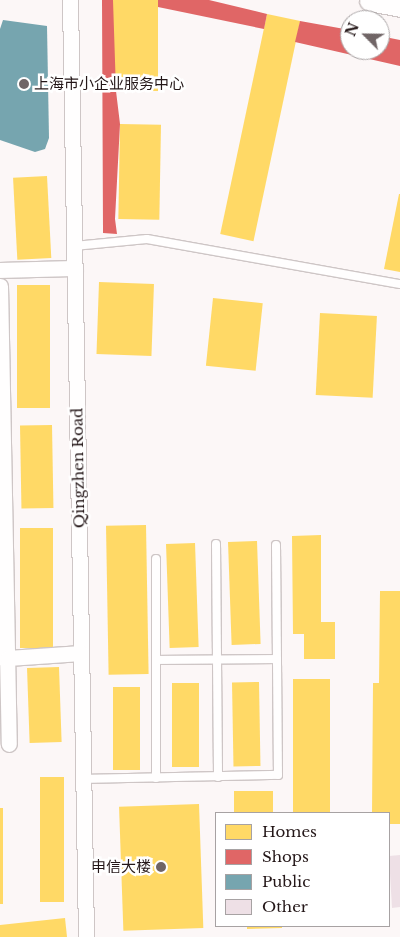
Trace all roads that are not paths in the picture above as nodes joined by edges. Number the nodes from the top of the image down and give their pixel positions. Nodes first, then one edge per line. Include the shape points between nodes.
1 (70, 0) edge
2 (370, 0) edge
3 (400, 6) edge
4 (74, 246) junction
5 (75, 268) junction
6 (0, 270) edge
7 (400, 284) edge
8 (0, 286) edge
9 (0, 352) edge
10 (216, 544) dead end
11 (276, 545) dead end
12 (156, 558) dead end
13 (81, 653) junction
14 (4, 657) edge
15 (217, 659) junction
16 (277, 659) junction
17 (156, 660) junction
18 (9, 744) dead end
19 (218, 777) junction
20 (156, 778) junction
21 (84, 779) junction
22 (86, 937) edge

1 - 4 street, Qingzhen Road
2 - 3 street
4 - 5 street, Qingzhen Road
4 - 7 lane via 147,239
5 - 6 street
5 - 13 street, Qingzhen Road
8 - 9 street
9 - 14 street
10 - 15 lane
11 - 16 lane
12 - 17 lane
13 - 14 street
13 - 21 street, Qingzhen Road
14 - 18 street
15 - 16 lane
15 - 17 lane
15 - 19 lane
16 - 19 lane via 278,775
17 - 20 lane
19 - 20 lane
20 - 21 lane
21 - 22 street, Qingzhen Road

